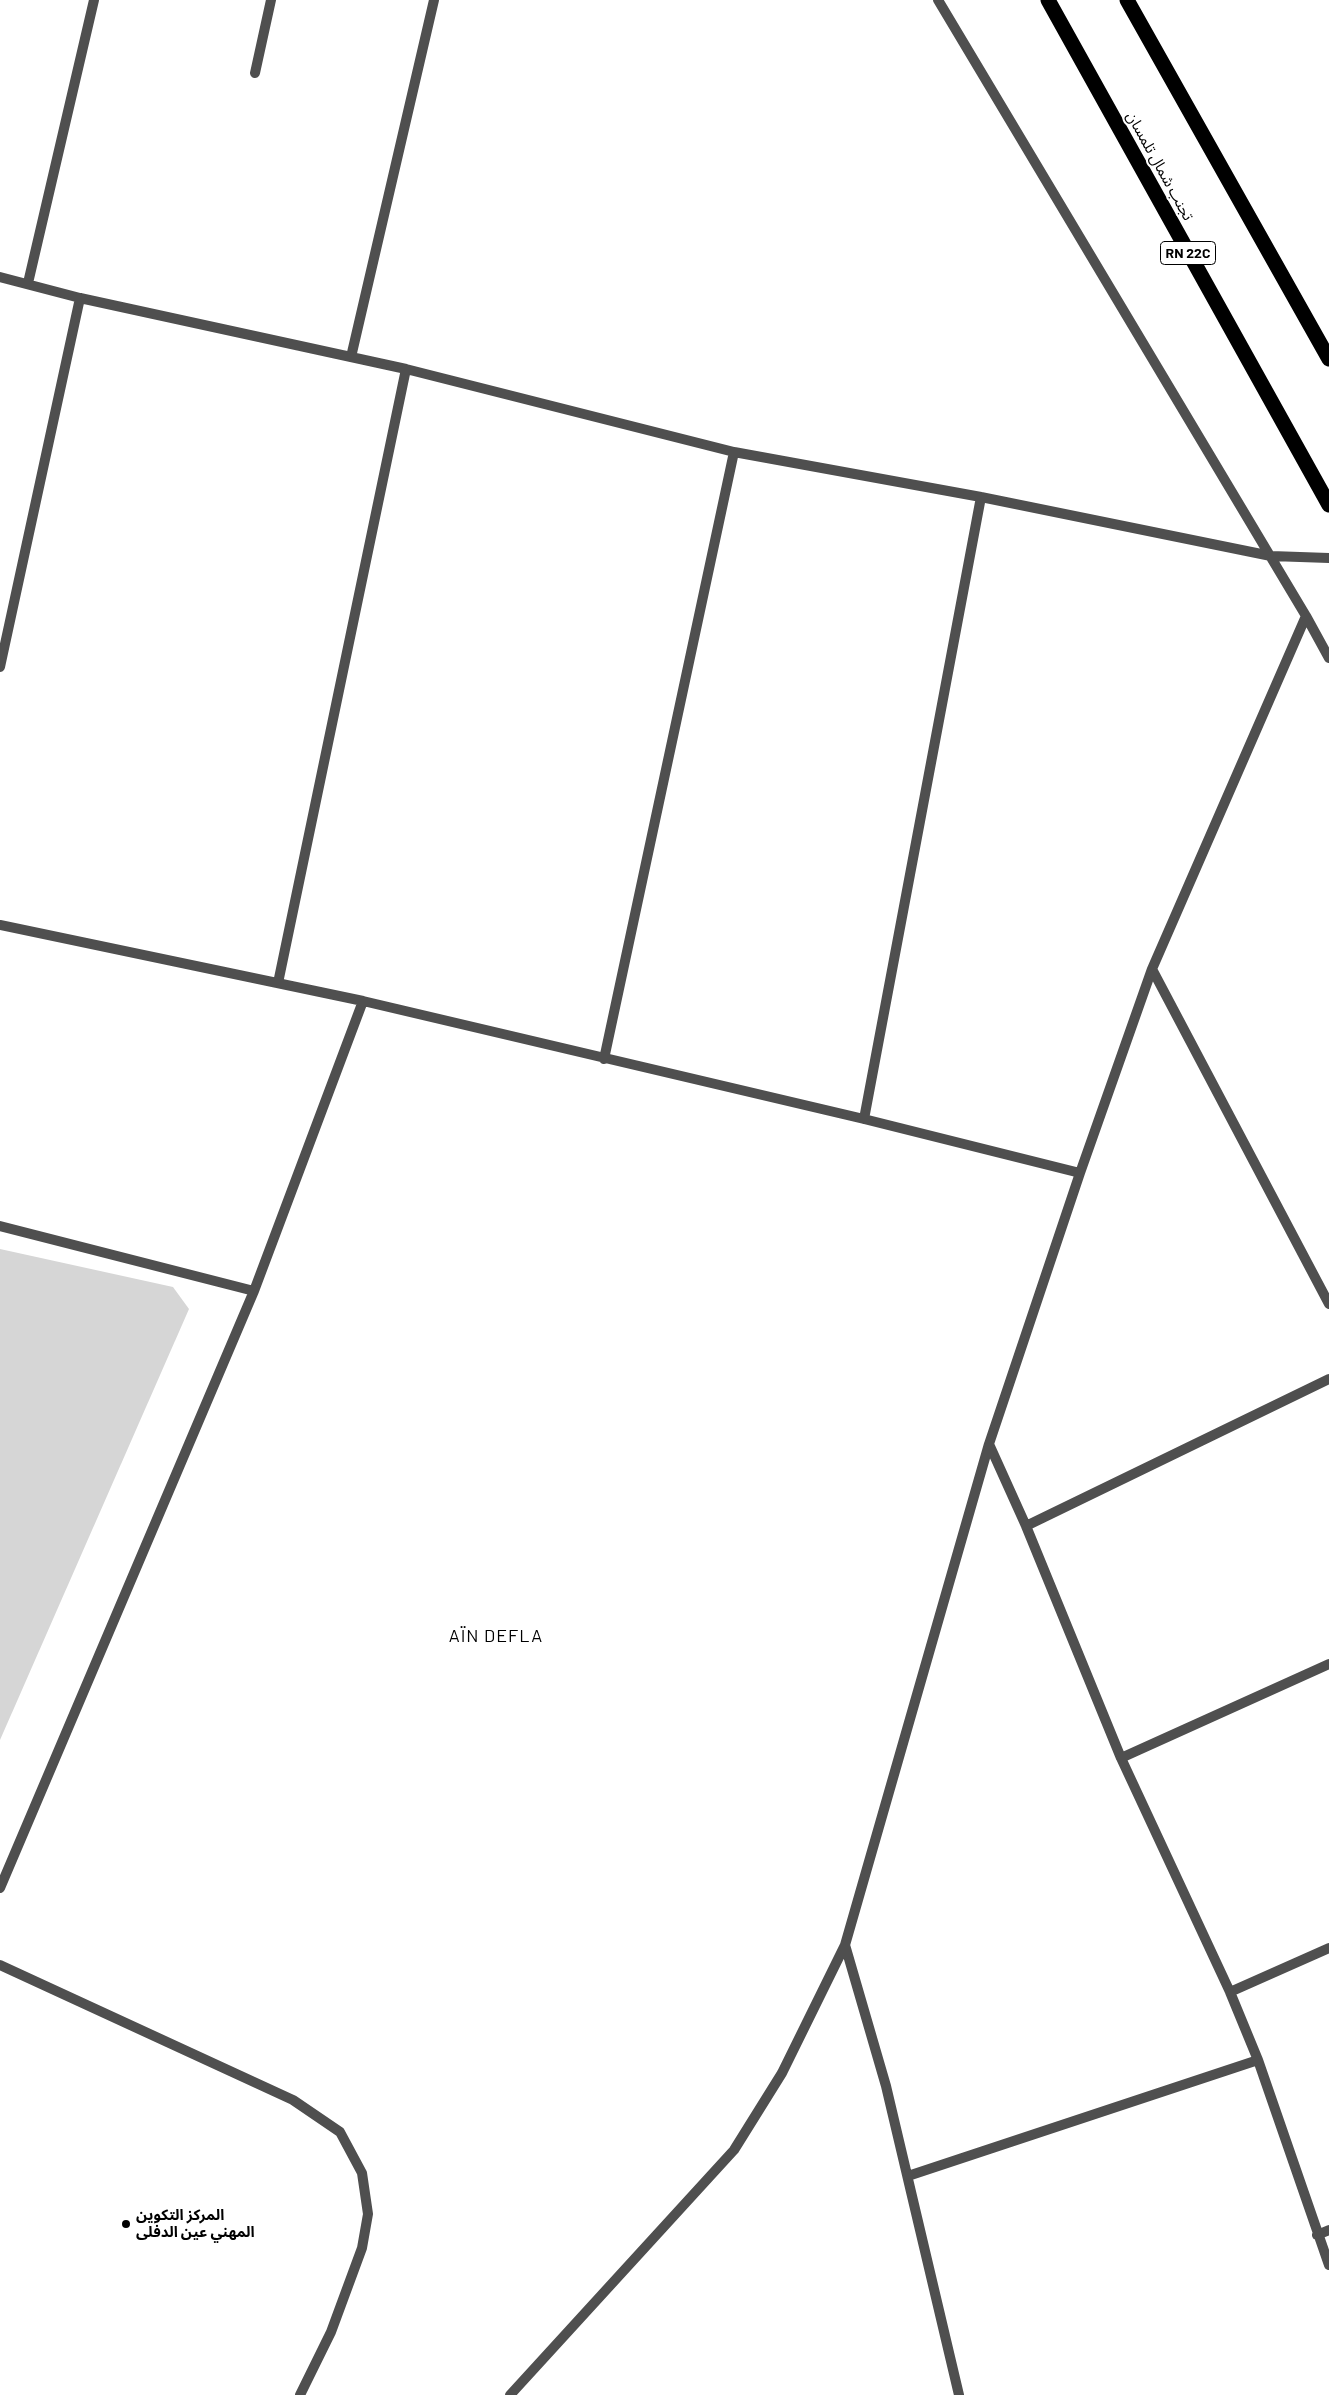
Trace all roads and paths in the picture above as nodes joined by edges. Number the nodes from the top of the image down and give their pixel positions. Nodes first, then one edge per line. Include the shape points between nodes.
1 (94, 0) edge
2 (271, 0) edge
3 (434, 0) edge
4 (938, 0) edge
5 (1048, 0) edge
6 (1127, 0) edge
7 (255, 73) dead end
8 (0, 277) edge
9 (28, 283) junction
10 (80, 298) junction
11 (351, 357) junction
12 (1329, 359) edge
13 (406, 369) junction
14 (734, 452) junction
15 (981, 497) junction
16 (1329, 505) edge
17 (1271, 556) junction
18 (1329, 558) edge
19 (1306, 616) junction
20 (1329, 658) edge
21 (0, 666) edge
22 (0, 925) edge
23 (1152, 969) junction
24 (278, 983) junction
25 (363, 1000) junction
26 (604, 1059) junction
27 (864, 1119) junction
28 (1080, 1173) junction
29 (0, 1226) edge
30 (254, 1291) junction
31 (1329, 1304) edge
32 (1329, 1380) edge
33 (989, 1444) junction
34 (1026, 1526) junction
35 (1329, 1664) edge
36 (1121, 1758) junction
37 (0, 1888) edge
38 (845, 1945) junction
39 (1329, 1948) edge
40 (0, 1965) edge
41 (1230, 1992) junction
42 (1258, 2060) junction
43 (908, 2176) junction
44 (1329, 2230) edge
45 (1317, 2235) junction
46 (1329, 2265) edge
47 (300, 2395) edge
48 (510, 2395) edge
49 (959, 2395) edge

1 - 9 street
2 - 7 street
3 - 11 street
4 - 17 street
5 - 16 highway, تجنب شمال تلمسان / RN 22C
6 - 12 highway
8 - 9 street
9 - 10 street
10 - 11 street
10 - 21 street
11 - 13 street
13 - 14 street
13 - 24 street
14 - 15 street
14 - 26 street
15 - 17 street
15 - 27 street
17 - 18 street
17 - 19 street
19 - 20 street
19 - 23 street
22 - 24 street
23 - 28 street
23 - 31 street
24 - 25 street
25 - 26 street
25 - 30 street
26 - 27 street
27 - 28 street
28 - 33 street
29 - 30 street
30 - 37 street
32 - 34 street
33 - 34 street
33 - 38 street
34 - 36 street
35 - 36 street
36 - 41 street
38 - 43 street
38 - 48 street via 782,2073 734,2150
39 - 41 street
40 - 47 street via 292,2100 340,2132 362,2173 368,2214 362,2248 331,2332
41 - 42 street
42 - 43 street
42 - 45 street
43 - 49 street
44 - 45 street
45 - 46 street

